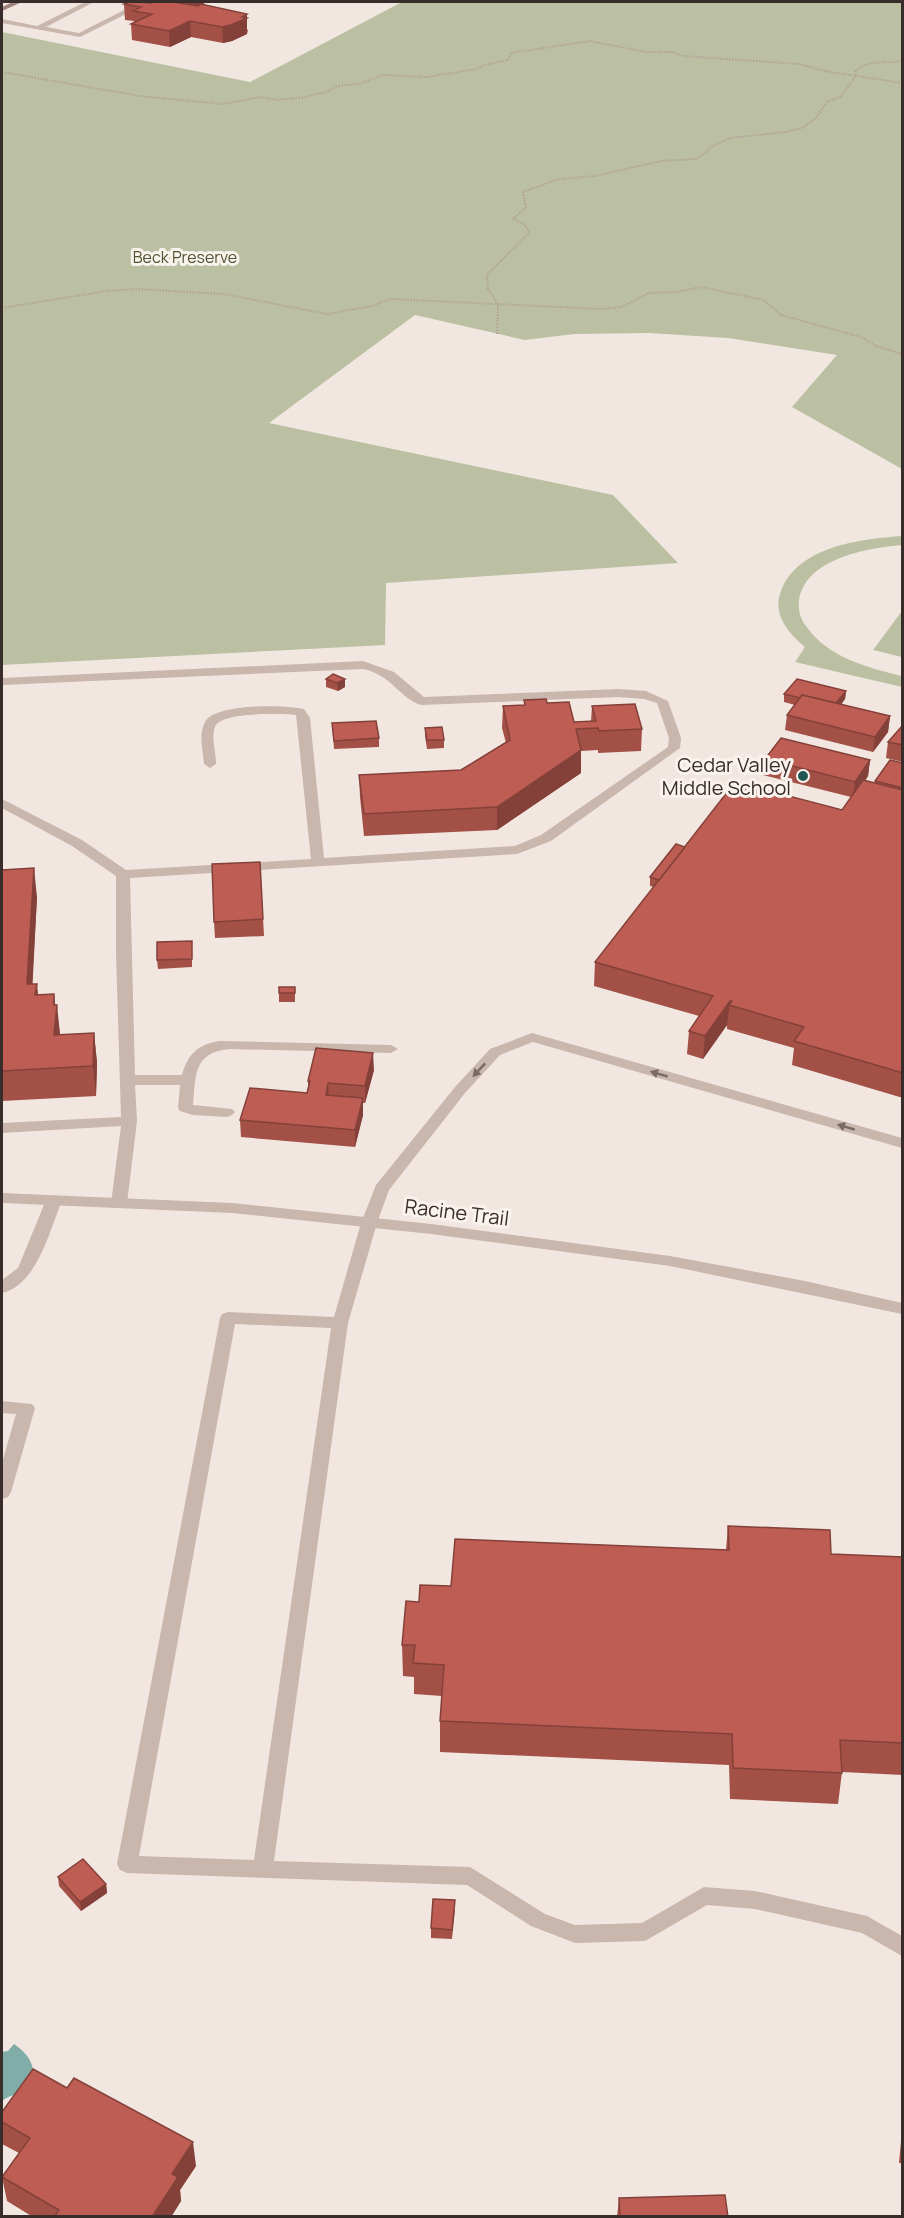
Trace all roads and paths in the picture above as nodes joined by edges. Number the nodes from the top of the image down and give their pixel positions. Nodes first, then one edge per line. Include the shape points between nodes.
1 (18, 2) edge
2 (90, 2) edge
3 (121, 2) edge
4 (2, 9) edge
5 (2, 21) edge
6 (38, 28) junction
7 (903, 61) edge
8 (2, 72) edge
9 (856, 76) junction
10 (903, 83) edge
11 (498, 304) junction
12 (2, 308) edge
13 (497, 334) dead end
14 (903, 354) edge
15 (2, 681) edge
16 (210, 764) dead end
17 (2, 803) edge
18 (318, 862) junction
19 (123, 874) junction
20 (391, 1049) dead end
21 (128, 1080) junction
22 (188, 1080) junction
23 (226, 1112) dead end
24 (129, 1121) junction
25 (2, 1128) edge
26 (903, 1143) edge
27 (2, 1198) edge
28 (54, 1200) junction
29 (119, 1203) junction
30 (369, 1223) junction
31 (2, 1288) edge
32 (903, 1309) edge
33 (340, 1323) junction
34 (2, 1407) edge
35 (2, 1492) edge
36 (263, 1869) junction
37 (903, 1947) edge

1 - 4 street
2 - 6 street
3 - 6 street via 140,4 80,35
5 - 6 street
7 - 9 path via 860,66
8 - 9 path via 140,96 223,104 261,97 305,97 383,75 426,77 477,69 508,60 512,53 590,41 645,52 799,64
9 - 10 path
9 - 11 path via 841,96 827,102 820,116 807,127 735,136 708,147 697,159 661,161 595,176 559,179 523,192 526,207 513,219 530,232 487,275 489,289
11 - 12 path via 390,299 327,314 224,294 135,289
11 - 13 path
11 - 14 path via 601,309 622,307 649,293 701,287 765,300 781,315 861,337
15 - 18 street via 363,666 380,668 395,676 405,690 422,701 618,693 646,695 662,701 675,738 674,748 546,838 517,850 493,853
16 - 18 street via 209,724 214,718 235,713 300,712 304,718
17 - 19 street via 77,843
18 - 19 street
19 - 21 street
20 - 22 street via 206,1047 197,1054
21 - 22 street
21 - 24 street
22 - 23 street via 185,1107
24 - 25 street
24 - 29 street
26 -> 30 street via 532,1037 495,1052 460,1090 382,1190
27 - 28 street, Racine Trail
28 - 29 street, Racine Trail
28 - 31 street via 25,1271
29 - 30 street, Racine Trail via 232,1208
30 - 32 street, Racine Trail via 670,1261
30 - 33 street
33 - 36 street
33 - 36 street via 228,1318 127,1864
34 - 35 street via 26,1408
36 - 37 street via 470,1876 538,1920 575,1934 645,1932 704,1896 755,1900 867,1926

